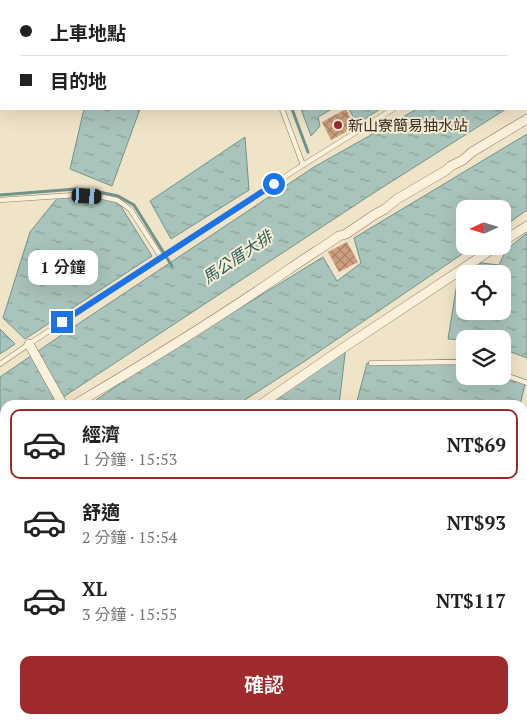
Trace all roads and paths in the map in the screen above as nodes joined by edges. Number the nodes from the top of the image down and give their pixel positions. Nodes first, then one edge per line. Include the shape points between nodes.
1 (282, 110) edge
2 (391, 110) edge
3 (527, 119) edge
4 (304, 165) junction
5 (0, 200) edge
6 (527, 226) edge
7 (511, 236) edge
8 (482, 255) edge
9 (162, 257) junction
10 (29, 344) junction
11 (456, 362) edge
12 (371, 363) dead end
13 (0, 364) edge
14 (511, 377) edge
15 (527, 382) edge
16 (60, 400) edge
17 (82, 400) edge
18 (267, 400) edge

1 - 4 lane
2 - 4 lane
3 - 17 street
4 - 9 lane
5 - 9 lane via 76,195 117,200 130,209
6 - 7 street
8 - 18 street
9 - 10 lane
10 - 13 lane
10 - 16 street
11 - 12 lane
14 - 15 lane

